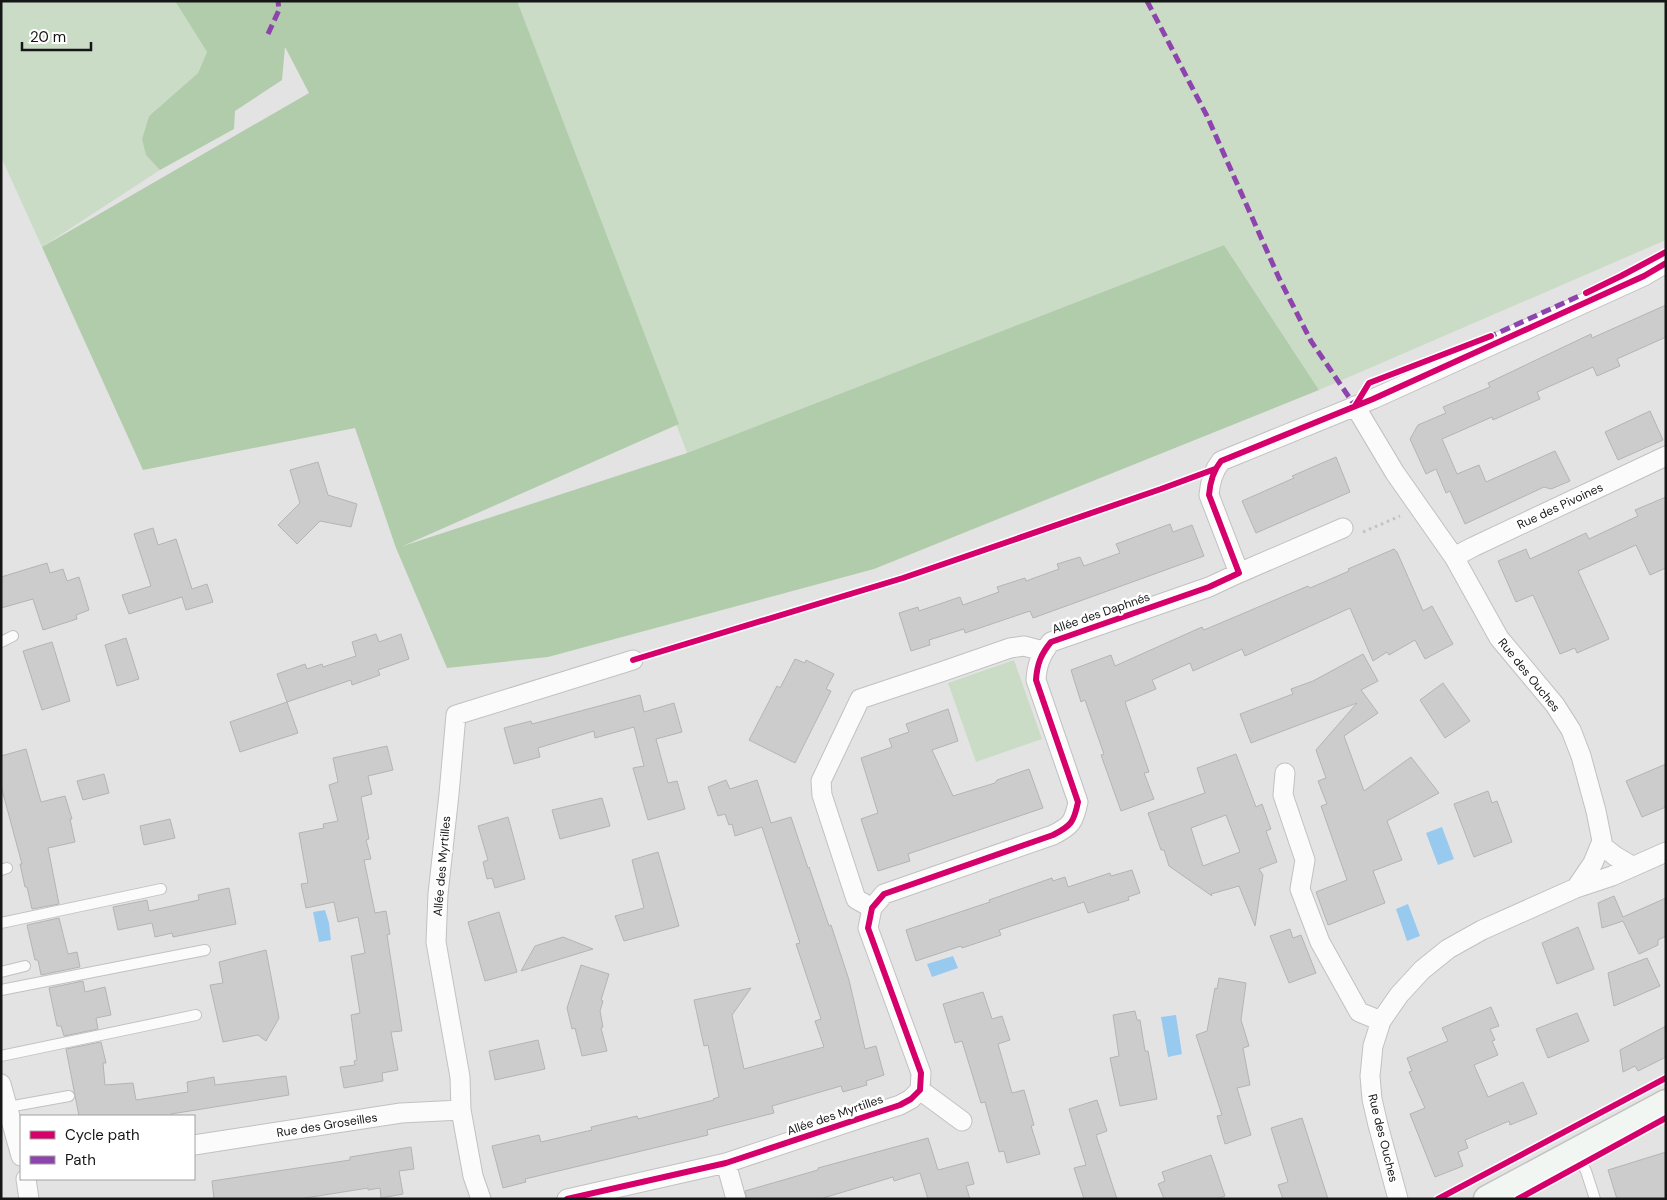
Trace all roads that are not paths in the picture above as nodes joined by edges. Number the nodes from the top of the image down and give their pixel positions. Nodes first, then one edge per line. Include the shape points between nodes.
1 (1666, 263) edge
2 (1355, 406) junction
3 (1666, 456) edge
4 (1343, 528) road end
5 (1454, 558) junction
6 (1239, 573) junction
7 (12, 636) dead end
8 (1, 642) edge
9 (1043, 651) junction
10 (633, 660) dead end
11 (1285, 773) dead end
12 (1601, 845) junction
13 (1666, 852) edge
14 (1632, 866) junction
15 (1576, 888) junction
16 (160, 890) dead end
17 (872, 908) junction
18 (1, 923) edge
19 (205, 950) dead end
20 (25, 966) dead end
21 (1, 972) edge
22 (1, 990) edge
23 (196, 1015) dead end
24 (1381, 1022) junction
25 (1, 1056) edge
26 (1, 1084) edge
27 (920, 1090) junction
28 (69, 1096) dead end
29 (1666, 1103) edge
30 (8, 1107) junction
31 (460, 1110) junction
32 (962, 1121) dead end
33 (195, 1145) edge
34 (1575, 1151) junction
35 (20, 1152) edge
36 (726, 1163) junction
37 (26, 1180) edge
38 (29, 1199) edge
39 (481, 1199) edge
40 (567, 1199) edge
41 (736, 1199) edge
42 (1398, 1199) edge
43 (1487, 1199) edge
44 (1595, 1199) edge

1 - 2 street via 1644,276
2 - 5 street, Rue des Ouches via 1395,473
2 - 6 street via 1221,461 1214,469 1209,495
3 - 5 street, Rue des Pivoines
4 - 6 street, Allée des Daphnés
5 - 12 street, Rue des Ouches via 1499,638 1555,706 1570,730 1581,756
6 - 9 street, Allée des Daphnés via 1209,587 1051,642
7 - 8 lane
9 - 17 street, Allée des Daphnés via 1036,680 1078,802 1070,825 1053,835 884,894
9 - 17 street, Allée des Daphnés via 1024,646 1010,648 860,699 821,781 822,795 856,899
10 - 31 street, Allée des Myrtilles via 456,715 436,942 460,1077
11 - 24 street via 1283,795 1305,860 1300,889 1320,942 1359,1012
12 - 14 street
12 - 15 street
13 - 14 street, Rue des Ouches
14 - 15 street, Rue des Ouches
15 - 24 street, Rue des Ouches via 1448,948 1404,989
16 - 18 lane
17 - 27 street via 868,928 921,1073
19 - 22 lane
20 - 21 lane
23 - 25 lane
24 - 42 street, Rue des Ouches via 1373,1046 1370,1076 1378,1125
26 - 30 street
27 - 32 street
27 - 36 street, Allée des Myrtilles via 900,1105
28 - 30 lane
29 - 34 main road
30 - 35 street
31 - 33 street, Rue des Groseilles via 401,1113
31 - 39 street, Allée des Myrtilles via 473,1176
34 - 43 main road
34 - 44 lane
36 - 40 street, Allée des Myrtilles
36 - 41 street
37 - 38 street

